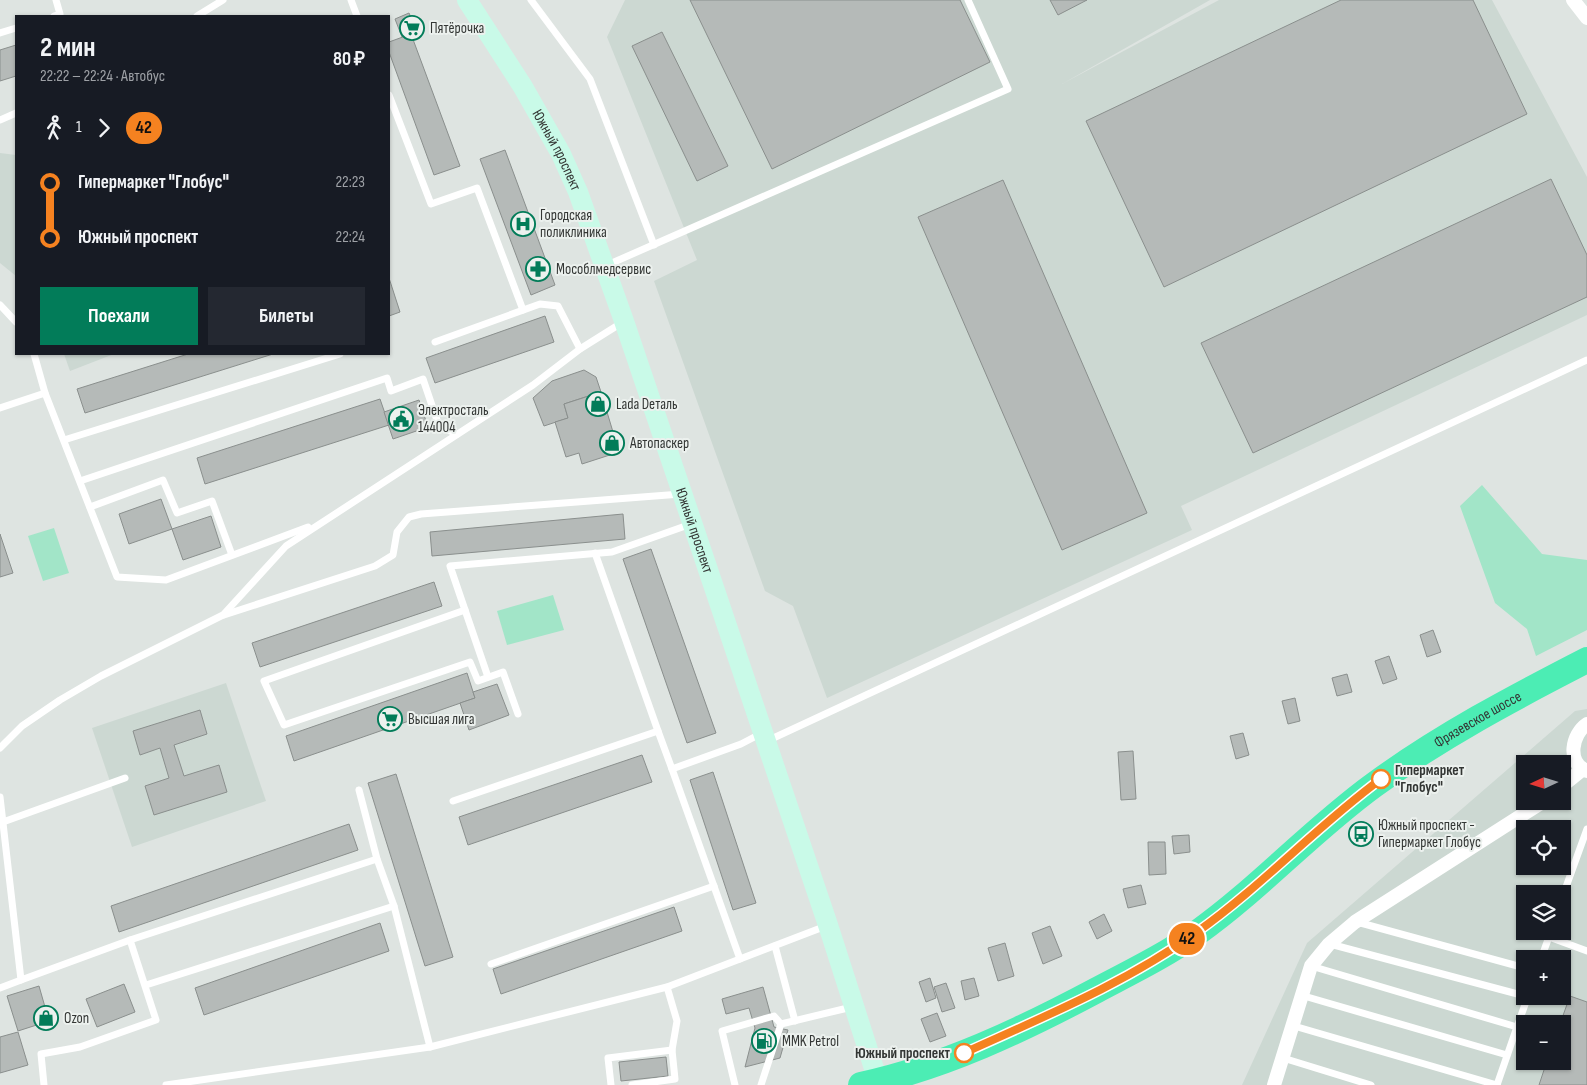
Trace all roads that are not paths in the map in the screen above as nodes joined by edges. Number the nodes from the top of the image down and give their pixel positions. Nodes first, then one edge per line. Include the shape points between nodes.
1 (56, 0) edge
2 (222, 0) edge
3 (351, 0) edge
4 (531, 0) edge
5 (968, 0) edge
6 (1573, 0) edge
7 (471, 2) edge
8 (57, 15) edge
9 (199, 15) edge
10 (357, 15) edge
11 (1587, 18) edge
12 (15, 28) edge
13 (0, 34) edge
14 (390, 98) edge
15 (15, 113) edge
16 (0, 120) edge
17 (654, 245) junction
18 (605, 266) junction
19 (0, 305) edge
20 (523, 310) junction
21 (15, 321) edge
22 (624, 321) junction
23 (435, 342) dead end
24 (580, 349) junction
25 (36, 355) edge
26 (337, 355) edge
27 (1587, 360) edge
28 (45, 393) junction
29 (0, 408) edge
30 (457, 434) junction
31 (64, 440) junction
32 (80, 481) junction
33 (682, 494) junction
34 (90, 507) junction
35 (320, 522) junction
36 (692, 524) junction
37 (595, 553) junction
38 (232, 556) junction
39 (465, 610) junction
40 (223, 615) junction
41 (1587, 660) edge
42 (488, 677) junction
43 (518, 714) dead end
44 (1587, 724) edge
45 (658, 731) junction
46 (763, 737) junction
47 (0, 748) edge
48 (672, 768) junction
49 (1585, 770) edge
50 (125, 778) dead end
51 (1571, 780) edge
52 (359, 790) dead end
53 (0, 797) edge
54 (453, 801) dead end
55 (1530, 810) edge
56 (3, 822) junction
57 (1587, 829) edge
58 (377, 859) junction
59 (1567, 885) edge
60 (714, 886) junction
61 (394, 906) junction
62 (1355, 922) junction
63 (828, 925) junction
64 (130, 940) junction
65 (1563, 940) edge
66 (1329, 944) junction
67 (775, 946) junction
68 (1587, 951) edge
69 (740, 959) junction
70 (491, 964) dead end
71 (1312, 966) junction
72 (1516, 966) edge
73 (21, 980) junction
74 (146, 985) junction
75 (667, 987) junction
76 (0, 988) edge
77 (1516, 993) edge
78 (1304, 996) junction
79 (855, 1006) junction
80 (795, 1021) junction
81 (781, 1024) junction
82 (1294, 1026) junction
83 (1516, 1027) joint
84 (430, 1047) junction
85 (672, 1050) junction
86 (1507, 1055) junction
87 (1283, 1058) junction
88 (873, 1084) edge
89 (44, 1085) edge
90 (166, 1085) edge
91 (611, 1085) edge
92 (632, 1085) edge
93 (735, 1085) edge
94 (761, 1085) edge
95 (1274, 1085) edge
96 (1370, 1085) edge
97 (1497, 1085) edge

1 - 8 lane via 60,14
2 - 9 lane
3 - 10 lane
4 - 17 lane via 590,79
5 - 17 lane via 1008,88
6 - 11 street
7 - 18 main road, Южный проспект via 561,154
12 - 13 lane
14 - 20 lane via 431,204 477,188
15 - 16 lane
17 - 18 lane
18 - 22 main road, Южный проспект
19 - 21 lane
20 - 23 lane
20 - 24 lane via 540,304 558,306
22 - 24 lane
22 - 33 main road, Южный проспект
24 - 30 lane via 533,385
25 - 28 lane
26 - 31 lane
27 - 46 lane
28 - 29 lane
28 - 31 lane
30 - 32 lane via 439,426 423,379 391,391 387,378
30 - 35 lane
31 - 32 lane
32 - 34 lane
33 - 36 main road, Южный проспект
33 - 40 lane via 409,517 397,532 393,555 375,566
34 - 38 lane via 117,577 166,580
34 - 38 lane via 163,480 177,513 212,501
35 - 38 lane
35 - 40 lane via 272,559
36 - 37 lane via 612,552
36 - 46 main road, Южный проспект
37 - 39 lane via 450,566
37 - 45 lane
39 - 42 lane
39 - 42 lane via 264,680 284,725 470,662 478,681
40 - 47 lane via 60,700 22,726
41 - 88 highway, Фрязевское шоссе via 1420,752 1371,787 1217,917 1170,950 1062,1009 930,1067
42 - 43 lane via 502,672
44 - 49 street via 1575,736 1573,745 1574,754
45 - 48 lane
45 - 54 lane
46 - 48 lane
46 - 63 main road, Южный проспект
48 - 60 lane
49 - 51 street
50 - 56 lane
52 - 58 lane
53 - 56 lane
55 - 62 street
56 - 73 lane
57 - 59 lane
58 - 61 lane
58 - 64 lane
60 - 69 lane
60 - 70 lane
61 - 74 lane
61 - 84 lane
62 - 66 street
62 - 72 lane
63 - 67 lane
63 - 79 main road, Южный проспект
64 - 73 lane
64 - 74 lane
65 - 68 lane
66 - 71 street
66 - 77 lane
67 - 69 lane
67 - 80 lane
69 - 75 lane
71 - 78 street
71 - 83 lane
73 - 76 lane
74 - 89 lane via 156,1020 80,1046 41,1054
75 - 84 lane
75 - 85 lane via 677,1022
78 - 82 street
78 - 86 lane
79 - 80 lane
79 - 88 main road, Южный проспект
80 - 81 lane
81 - 93 lane via 774,1016 722,1031
81 - 94 lane
82 - 87 street
82 - 97 lane
83 - 86 lane
84 - 90 lane
85 - 91 lane via 608,1058
85 - 92 lane via 675,1080
86 - 97 lane
87 - 95 street
87 - 96 lane

